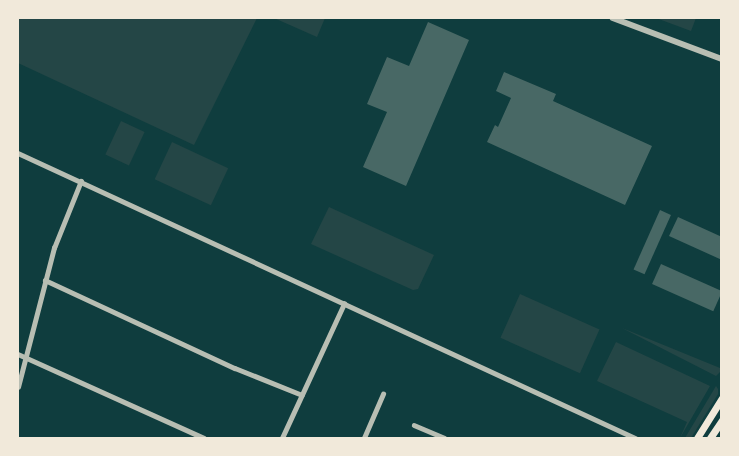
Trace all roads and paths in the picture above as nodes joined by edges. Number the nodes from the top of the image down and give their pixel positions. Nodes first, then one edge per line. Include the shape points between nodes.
1 (613, 18) edge
2 (722, 59) edge
3 (18, 153) edge
4 (81, 181) junction
5 (45, 280) junction
6 (344, 304) junction
7 (18, 354) edge
8 (26, 356) junction
9 (18, 387) edge
10 (383, 394) dead end
11 (302, 396) junction
12 (722, 398) edge
13 (722, 420) edge
14 (414, 425) dead end
15 (204, 438) edge
16 (282, 438) edge
17 (364, 438) edge
18 (444, 438) edge
19 (635, 438) edge
20 (697, 438) edge
21 (710, 438) edge

1 - 2 street
3 - 4 street
4 - 5 street
4 - 6 street
5 - 8 street
5 - 11 street
6 - 11 street
6 - 19 street
7 - 8 street
8 - 9 street
8 - 15 street
10 - 17 street
11 - 16 street
12 - 20 main road
13 - 21 main road
14 - 18 street

